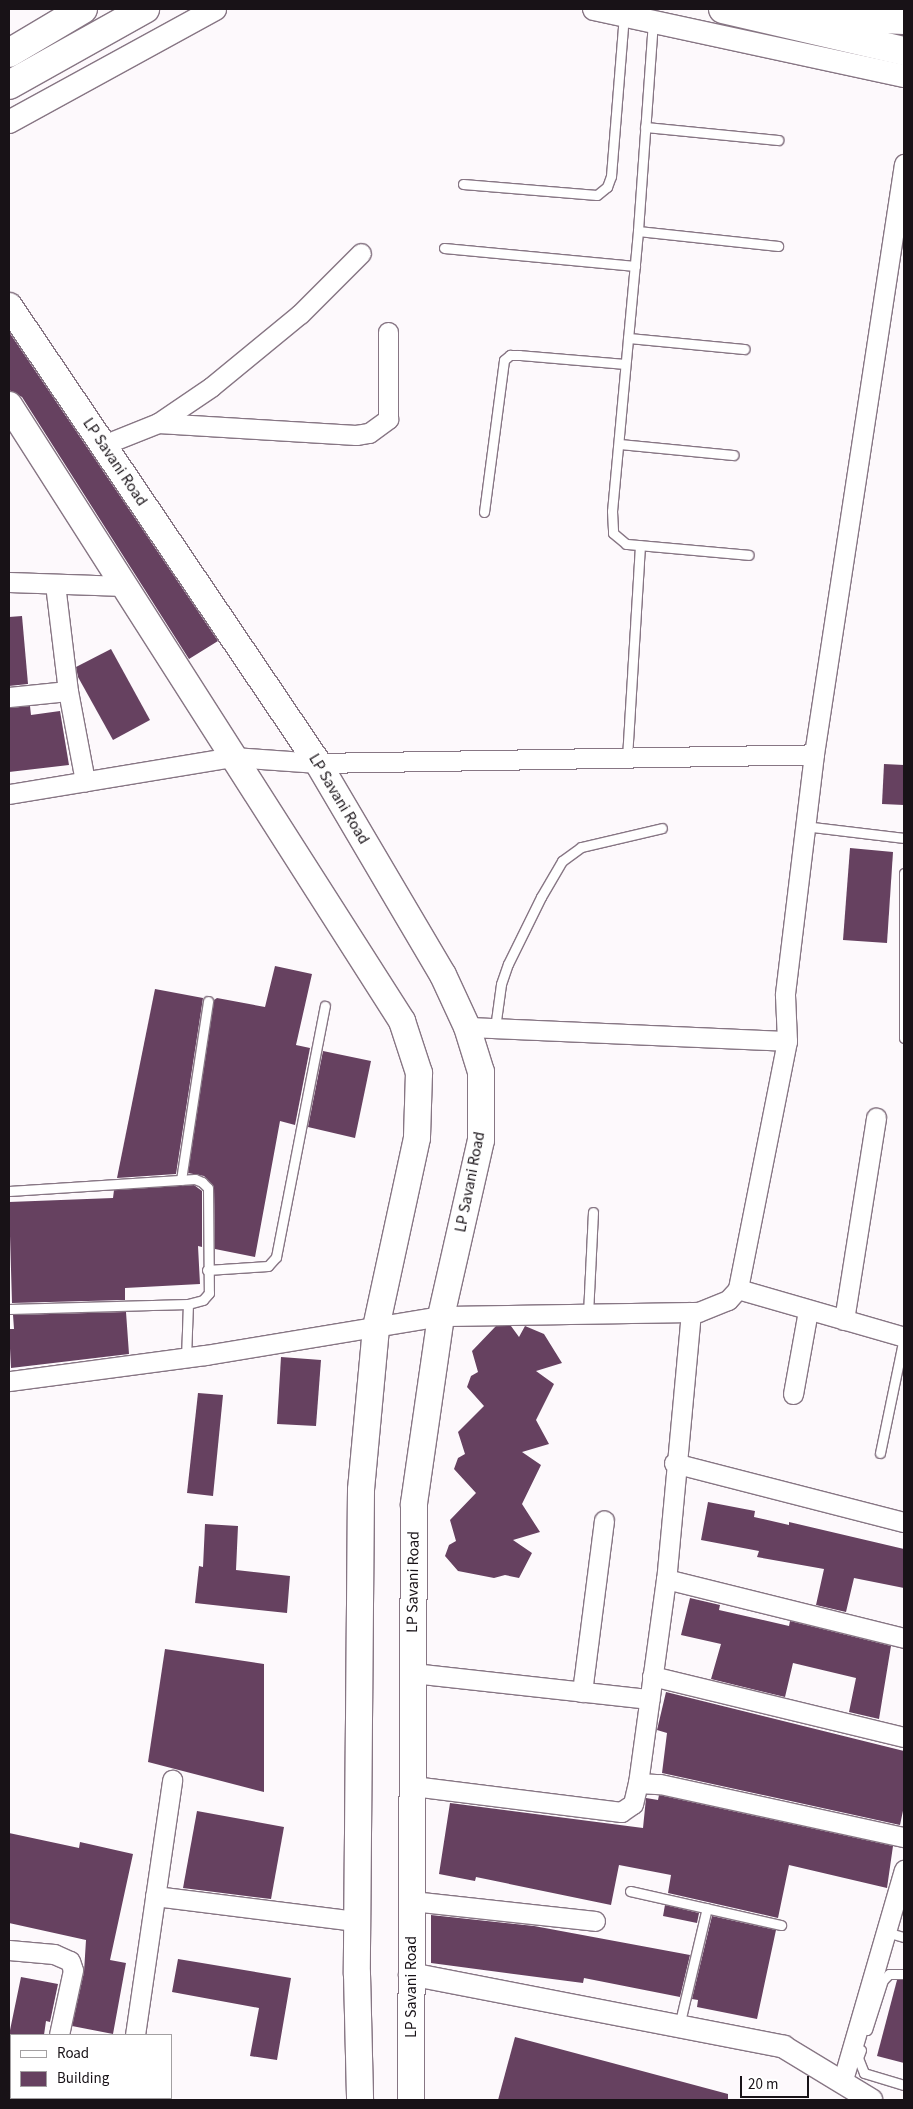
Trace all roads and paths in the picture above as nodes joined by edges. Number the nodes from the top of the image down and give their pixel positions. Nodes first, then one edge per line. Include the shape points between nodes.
1 (83, 9) edge
2 (145, 9) edge
3 (215, 9) edge
4 (594, 9) edge
5 (723, 9) edge
6 (894, 9) edge
7 (904, 11) edge
8 (624, 15) junction
9 (751, 15) junction
10 (653, 21) junction
11 (904, 21) edge
12 (904, 51) edge
13 (9, 52) edge
14 (904, 76) edge
15 (9, 85) edge
16 (9, 122) edge
17 (646, 127) junction
18 (778, 140) dead end
19 (904, 164) edge
20 (463, 184) dead end
21 (638, 231) junction
22 (778, 246) dead end
23 (444, 248) dead end
24 (361, 253) dead end
25 (635, 266) junction
26 (9, 306) edge
27 (388, 332) dead end
28 (628, 338) junction
29 (744, 349) dead end
30 (624, 364) junction
31 (9, 406) edge
32 (158, 423) junction
33 (619, 444) junction
34 (103, 445) junction
35 (733, 455) dead end
36 (484, 512) dead end
37 (640, 545) junction
38 (749, 555) dead end
39 (9, 582) edge
40 (55, 584) junction
41 (124, 586) junction
42 (68, 691) junction
43 (9, 697) edge
44 (814, 754) junction
45 (233, 757) junction
46 (627, 758) junction
47 (318, 763) junction
48 (85, 781) junction
49 (9, 794) edge
50 (804, 826) junction
51 (662, 828) dead end
52 (904, 838) edge
53 (904, 873) edge
54 (208, 1001) dead end
55 (325, 1006) dead end
56 (467, 1027) junction
57 (496, 1028) junction
58 (904, 1038) edge
59 (787, 1040) junction
60 (876, 1118) dead end
61 (181, 1180) junction
62 (9, 1191) edge
63 (593, 1212) dead end
64 (207, 1270) junction
65 (738, 1289) junction
66 (188, 1304) junction
67 (9, 1309) edge
68 (808, 1311) junction
69 (690, 1312) junction
70 (588, 1314) junction
71 (442, 1316) junction
72 (844, 1320) junction
73 (376, 1328) junction
74 (904, 1337) edge
75 (186, 1358) junction
76 (9, 1381) edge
77 (793, 1394) dead end
78 (880, 1453) dead end
79 (674, 1463) junction
80 (604, 1520) dead end
81 (904, 1522) edge
82 (666, 1579) junction
83 (904, 1638) edge
84 (413, 1673) junction
85 (652, 1676) junction
86 (582, 1692) junction
87 (650, 1699) junction
88 (904, 1737) edge
89 (172, 1780) dead end
90 (638, 1783) junction
91 (413, 1786) junction
92 (904, 1836) edge
93 (904, 1870) edge
94 (630, 1891) dead end
95 (155, 1896) junction
96 (412, 1901) junction
97 (707, 1908) junction
98 (357, 1921) junction
99 (595, 1921) dead end
100 (781, 1925) dead end
101 (886, 1932) junction
102 (904, 1937) edge
103 (9, 1950) edge
104 (410, 1974) junction
105 (904, 1974) edge
106 (680, 2026) junction
107 (59, 2034) edge
108 (135, 2034) edge
109 (842, 2083) junction
110 (904, 2086) edge
111 (360, 2100) edge
112 (411, 2100) edge
113 (871, 2100) edge

1 - 13 highway
2 - 15 highway
3 - 16 street
4 - 8 street
5 - 9 highway
6 - 7 main road
8 - 10 street
8 - 20 lane via 611,176 607,187 597,195
9 - 11 main road
9 - 12 highway
10 - 14 street
10 - 17 lane
17 - 18 lane
17 - 21 lane
19 - 44 street
21 - 22 lane
21 - 25 lane
23 - 25 lane
24 - 32 street via 300,314 211,387
25 - 28 lane
26 - 34 main road, LP Savani Road
27 - 32 street via 388,419 368,433 356,435
28 - 29 lane
28 - 30 lane
30 - 33 lane
30 - 36 lane via 518,355 510,355 504,360
31 - 41 main road
32 - 34 street
33 - 35 lane
33 - 37 lane via 612,511 613,534 619,541
34 - 47 main road, LP Savani Road
37 - 38 lane
37 - 46 lane
39 - 40 street
40 - 41 street
40 - 42 street
41 - 45 main road
42 - 43 street
42 - 48 street
44 - 46 street
44 - 50 street
45 - 47 street
45 - 48 street
45 - 73 main road via 402,1021 419,1073 417,1138
46 - 47 street
47 - 56 main road, LP Savani Road via 443,976
48 - 49 street
50 - 52 lane
50 - 59 street via 785,995
51 - 57 lane via 581,847 562,862 508,964 501,984
53 - 58 lane
54 - 61 lane
55 - 64 lane via 276,1257 268,1266
56 - 57 street
56 - 71 main road, LP Savani Road via 481,1072 481,1140
57 - 59 street
59 - 65 street
60 - 72 street
61 - 62 lane
61 - 64 lane via 195,1179 208,1188
63 - 70 lane
64 - 66 lane via 208,1296
65 - 68 street
65 - 69 street via 728,1300
66 - 67 lane
66 - 75 lane
68 - 72 street
68 - 77 street
69 - 70 street
69 - 79 street
70 - 71 street
71 - 73 street
71 - 84 main road, LP Savani Road via 414,1504
72 - 74 street
73 - 75 street
73 - 98 main road via 362,1490
74 - 78 lane
75 - 76 street
79 - 81 street
79 - 82 street
80 - 86 street
82 - 83 street
82 - 85 street
84 - 86 street
84 - 91 main road, LP Savani Road
85 - 87 street
85 - 88 street
86 - 87 street
87 - 90 street
89 - 95 street
90 - 91 street via 634,1804 621,1812
90 - 92 street via 660,1784
91 - 96 main road, LP Savani Road
93 - 101 street
94 - 97 lane
95 - 98 street
95 - 108 street
96 - 99 street
96 - 104 main road, LP Savani Road
97 - 100 lane
97 - 106 lane
98 - 111 main road
101 - 102 lane
101 - 109 street
103 - 107 street via 54,1954 70,1962 73,1970
104 - 106 street
104 - 112 main road, LP Savani Road
105 - 110 lane via 890,1974 883,1980 858,2058 864,2073
106 - 109 street via 784,2047
109 - 113 street

